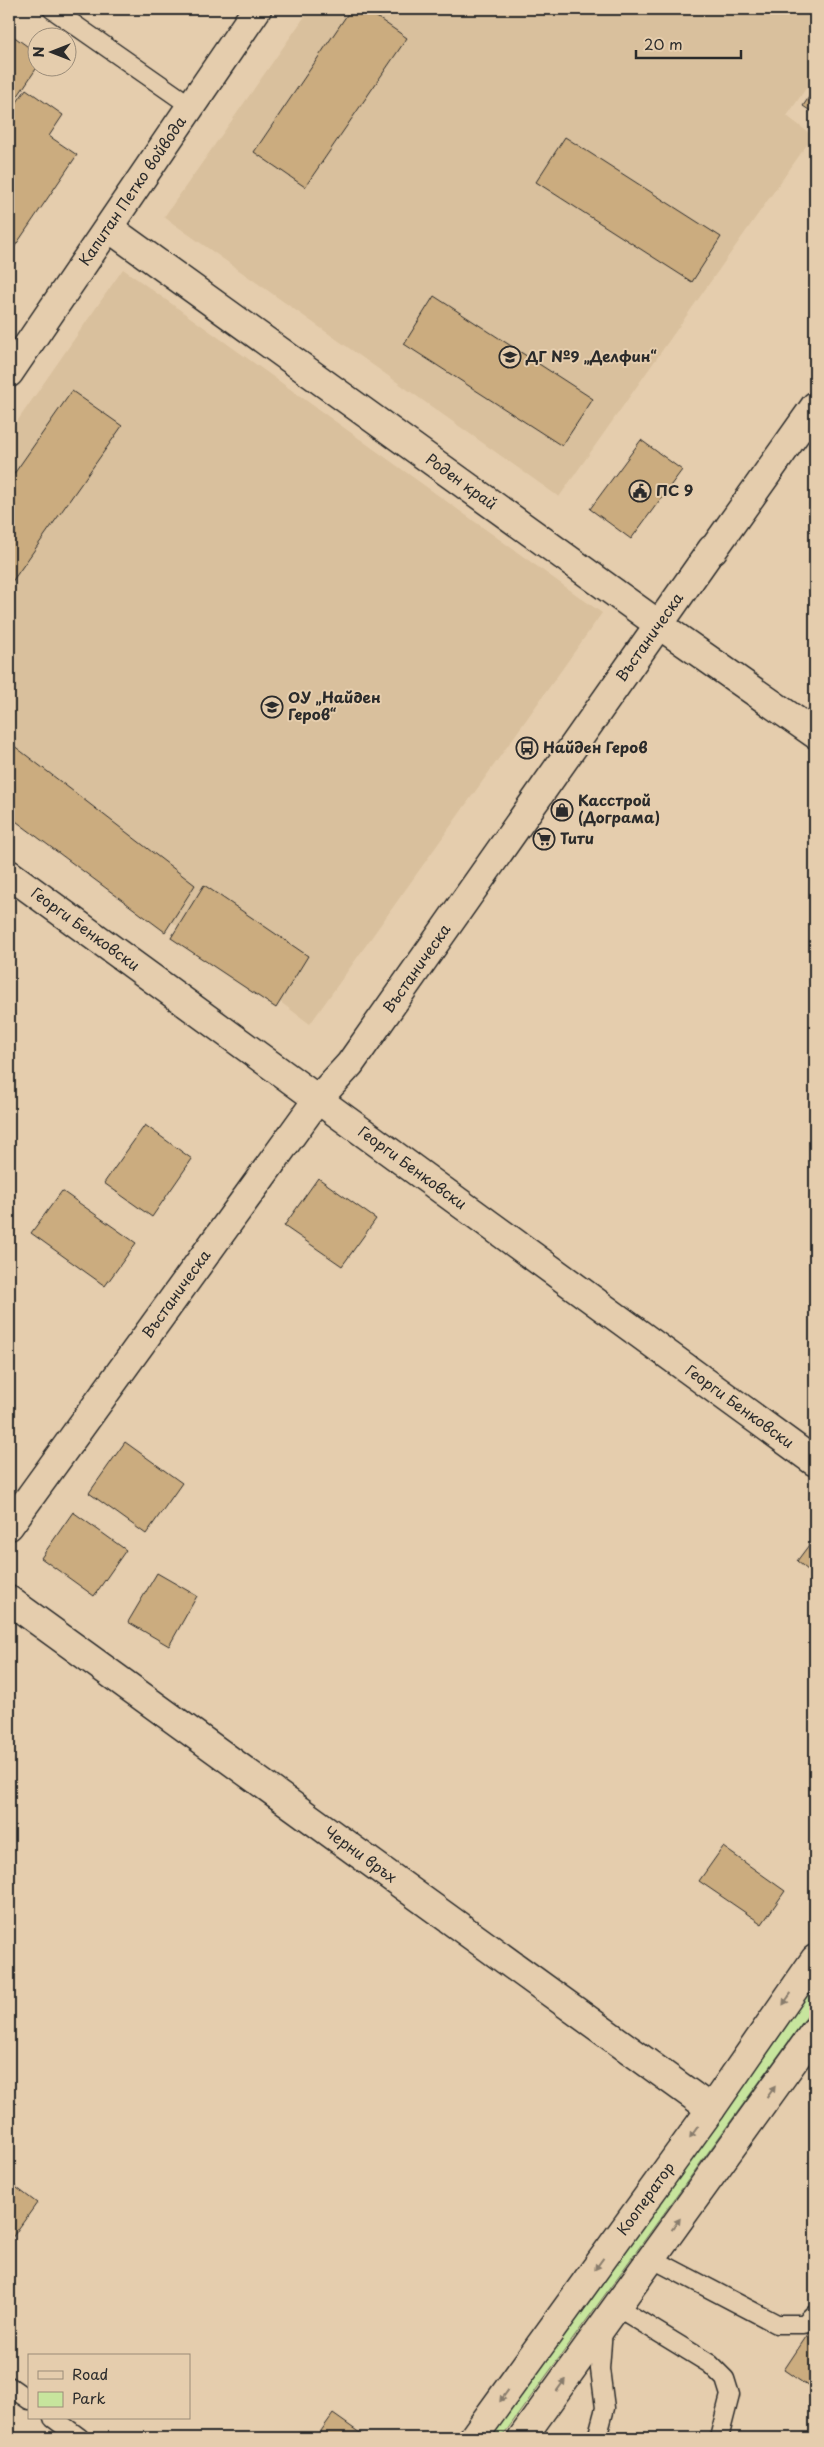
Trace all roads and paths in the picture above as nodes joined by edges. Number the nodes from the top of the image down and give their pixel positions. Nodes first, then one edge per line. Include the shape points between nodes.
1 (52, 9) edge
2 (257, 9) edge
3 (191, 106) junction
4 (109, 228) junction
5 (9, 373) edge
6 (815, 406) edge
7 (658, 624) junction
8 (815, 734) edge
9 (9, 874) edge
10 (316, 1100) junction
11 (815, 1462) edge
12 (9, 1526) edge
13 (9, 1600) edge
14 (815, 1959) edge
15 (815, 2031) edge
16 (711, 2109) junction
17 (651, 2258) junction
18 (815, 2313) edge
19 (610, 2317) junction
20 (9, 2386) edge
21 (28, 2399) edge
22 (56, 2420) edge
23 (80, 2438) edge
24 (473, 2438) edge
25 (522, 2438) edge
26 (597, 2438) edge
27 (720, 2438) edge

1 - 3 lane
2 - 3 street, Капитан Петко войвода
3 - 4 street, Капитан Петко войвода
4 - 5 street, Капитан Петко войвода
4 - 7 street, Роден край
6 - 7 street, Въстаническа
7 - 8 street, Роден край
7 - 10 street, Въстаническа via 350,1064
9 - 10 street, Георги Бенковски
10 - 11 street, Георги Бенковски
10 - 12 street, Въстаническа
13 - 16 street, Черни връх
14 -> 16 street, Кооператор
17 -> 15 street
16 -> 24 street, Кооператор
17 - 18 lane via 777,2324 804,2324
17 - 19 street
25 -> 19 street
19 - 26 lane via 600,2369 604,2408
19 - 27 lane via 710,2364 724,2379 730,2395
20 - 21 lane
22 - 23 lane

